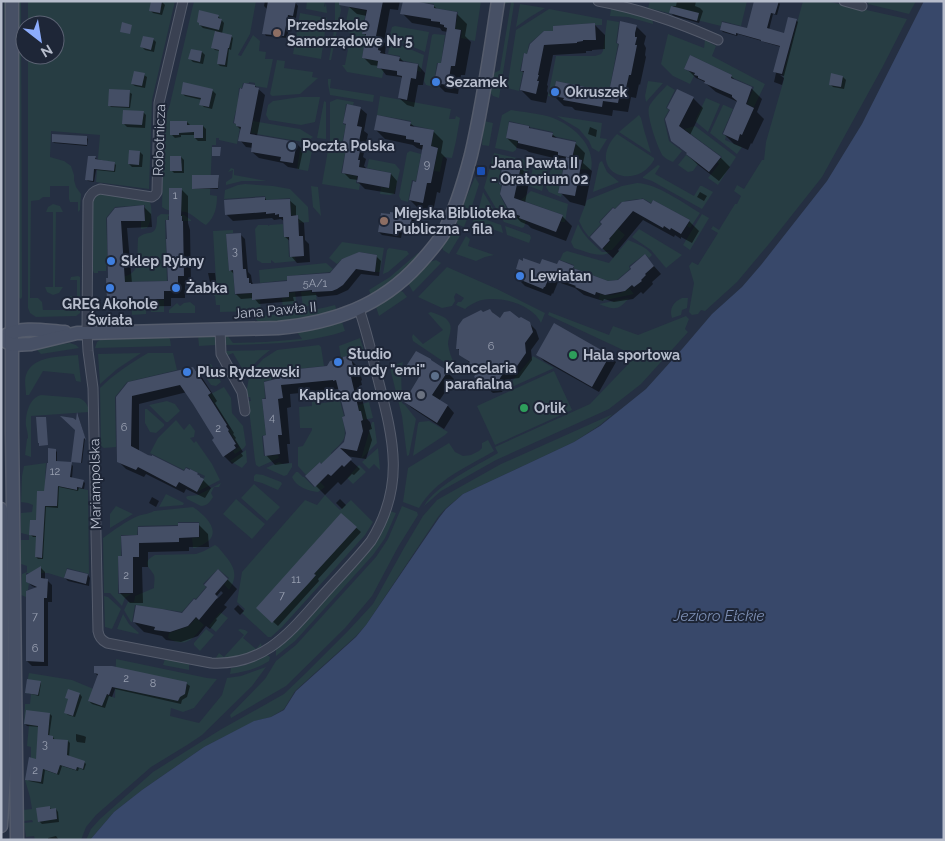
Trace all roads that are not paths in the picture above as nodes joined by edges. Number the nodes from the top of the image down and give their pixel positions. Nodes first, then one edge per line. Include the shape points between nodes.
1 (12, 1) edge
2 (183, 1) edge
3 (498, 1) edge
4 (598, 1) edge
5 (844, 1) edge
6 (862, 6) dead end
7 (718, 40) dead end
8 (359, 309) junction
9 (220, 330) junction
10 (82, 333) junction
11 (7, 338) edge
12 (245, 411) dead end
13 (1, 509) edge
14 (16, 814) junction
15 (2, 818) edge
16 (17, 840) edge

1 - 11 main road
2 - 10 street, Robotnicza via 159,103 157,192 152,197 100,189 89,197
3 - 8 main road, Jana Pawła II via 474,141 450,219 443,234 409,274
4 - 7 street via 660,16
5 - 6 street
8 - 9 main road, Jana Pawła II via 305,325
8 - 10 street, Mariampolska via 387,414 394,467 386,510 365,548 289,632 249,659 222,664 107,643 98,635 93,388
9 - 10 main road, Jana Pawła II
9 - 12 street via 221,354 242,392
10 - 11 main road, Jana Pawła II via 31,344
11 - 14 main road
13 - 15 main road
14 - 15 main road
14 - 16 main road

